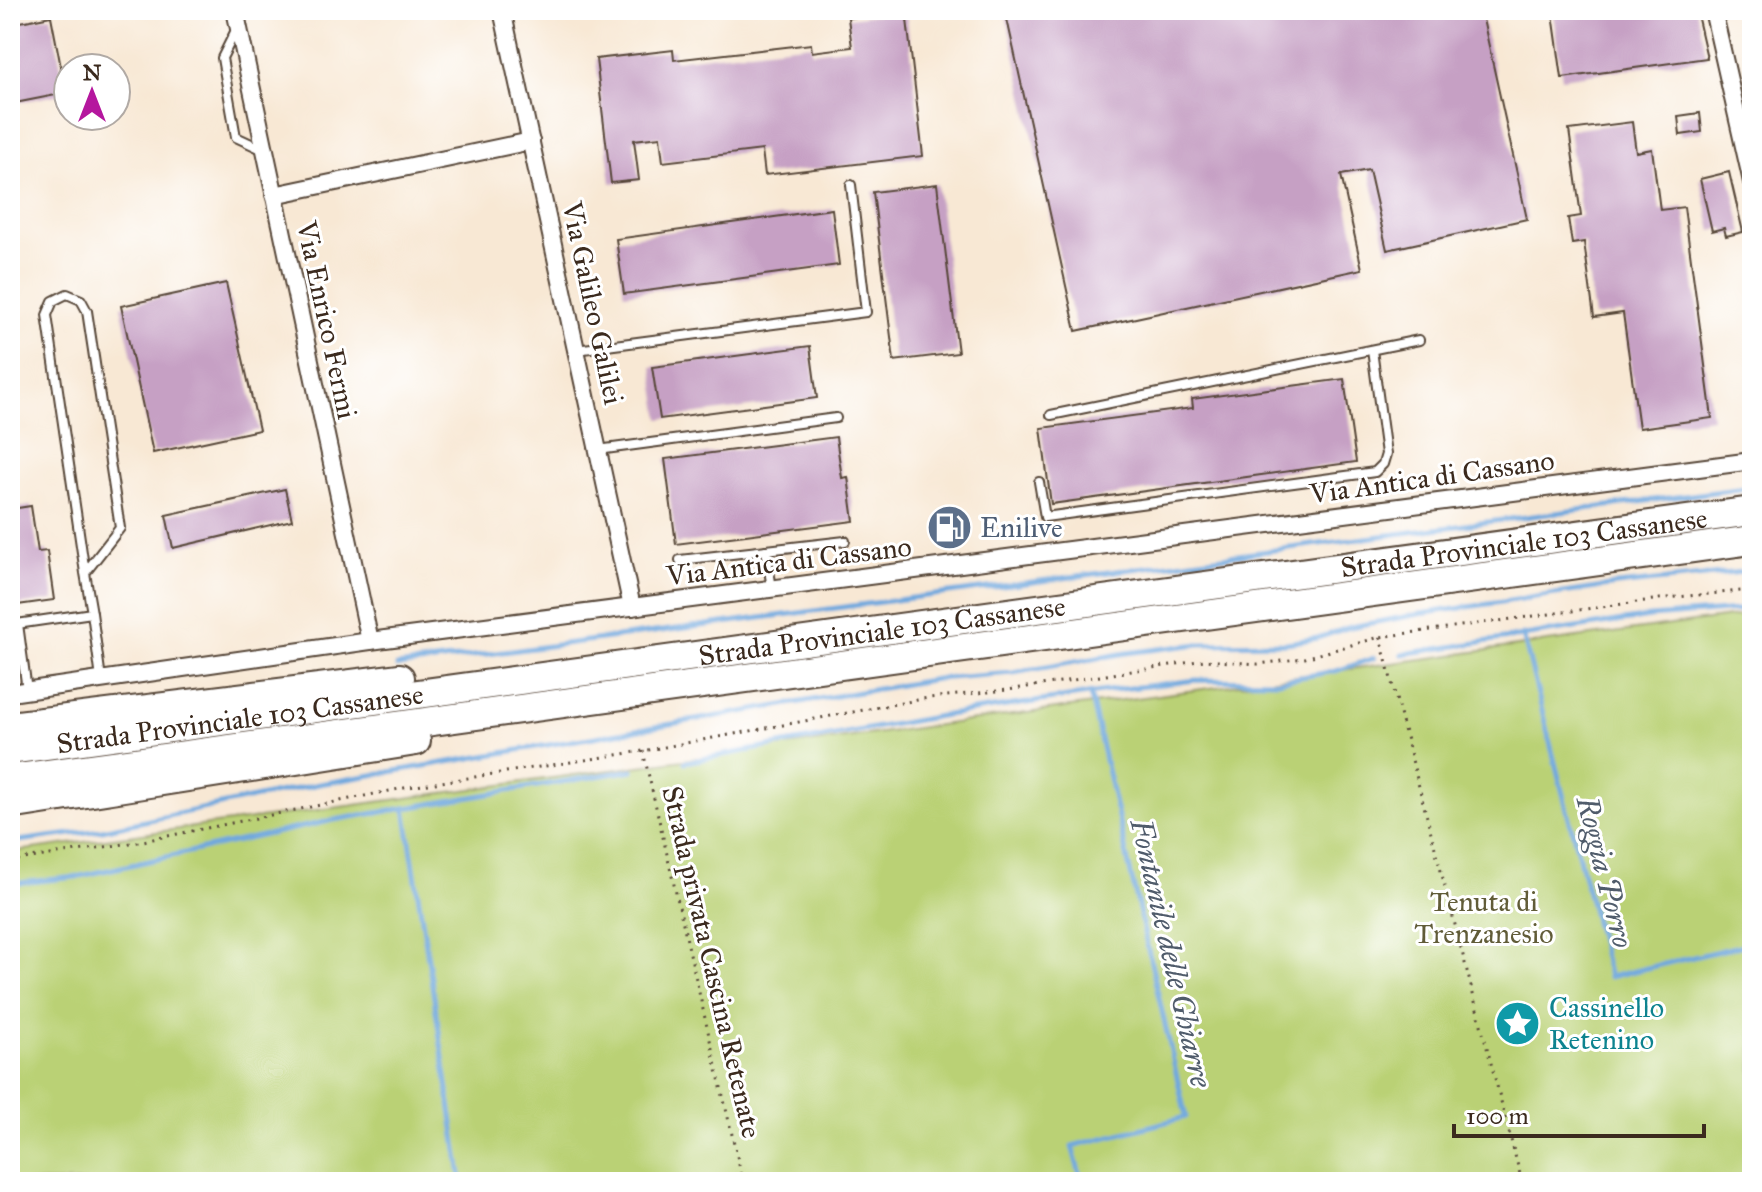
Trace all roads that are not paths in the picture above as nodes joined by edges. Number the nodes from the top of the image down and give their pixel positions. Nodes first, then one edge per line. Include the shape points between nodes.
1 (502, 10) edge
2 (1713, 10) edge
3 (237, 18) edge
4 (531, 141) junction
5 (264, 151) junction
6 (1752, 182) edge
7 (851, 185) dead end
8 (274, 195) junction
9 (1419, 340) dead end
10 (576, 350) junction
11 (1372, 350) junction
12 (1051, 415) dead end
13 (836, 418) dead end
14 (1752, 448) edge
15 (598, 450) junction
16 (1752, 461) edge
17 (1718, 464) junction
18 (1039, 482) dead end
19 (1752, 511) edge
20 (1752, 540) edge
21 (845, 541) dead end
22 (766, 550) junction
23 (680, 560) dead end
24 (85, 573) junction
25 (772, 590) junction
26 (632, 607) junction
27 (92, 613) junction
28 (14, 624) edge
29 (834, 637) junction
30 (370, 641) junction
31 (886, 658) junction
32 (101, 680) junction
33 (18, 692) edge
34 (10, 726) edge
35 (10, 750) edge
36 (10, 779) edge
37 (10, 805) edge

1 - 4 street, Via Galileo Galilei
2 - 6 street
3 - 5 street, Via Enrico Fermi
3 - 5 lane via 222,58 236,137
4 - 8 street
4 - 10 street, Via Galileo Galilei
5 - 8 street, Via Enrico Fermi
7 - 10 lane via 866,312
8 - 30 street, Via Enrico Fermi
9 - 11 lane
10 - 15 street, Via Galileo Galilei
11 - 12 lane
11 - 18 lane via 1386,454 1372,473 1045,517
13 - 15 lane
14 - 17 street
15 - 26 street, Via Galileo Galilei
16 - 17 street, Via Antica di Cassano
17 - 25 street, Via Antica di Cassano
19 - 29 highway, Strada Provinciale 103 Cassanese
20 - 31 highway, Strada Provinciale 103 Cassanese
21 - 22 lane
22 - 23 lane
22 - 25 lane
24 - 24 lane via 120,528 87,311 79,298 67,294 53,301 47,315
24 - 27 lane
25 - 26 street, Via Antica di Cassano
26 - 30 street, Via Antica di Cassano
27 - 28 lane
27 - 32 lane
28 - 33 lane
29 - 34 highway via 712,642
29 - 35 highway, Strada Provinciale 103 Cassanese
30 - 32 street, Via Antica di Cassano
31 - 36 highway, Strada Provinciale 103 Cassanese
31 - 37 highway via 632,706
32 - 33 street, Via Antica di Cassano

